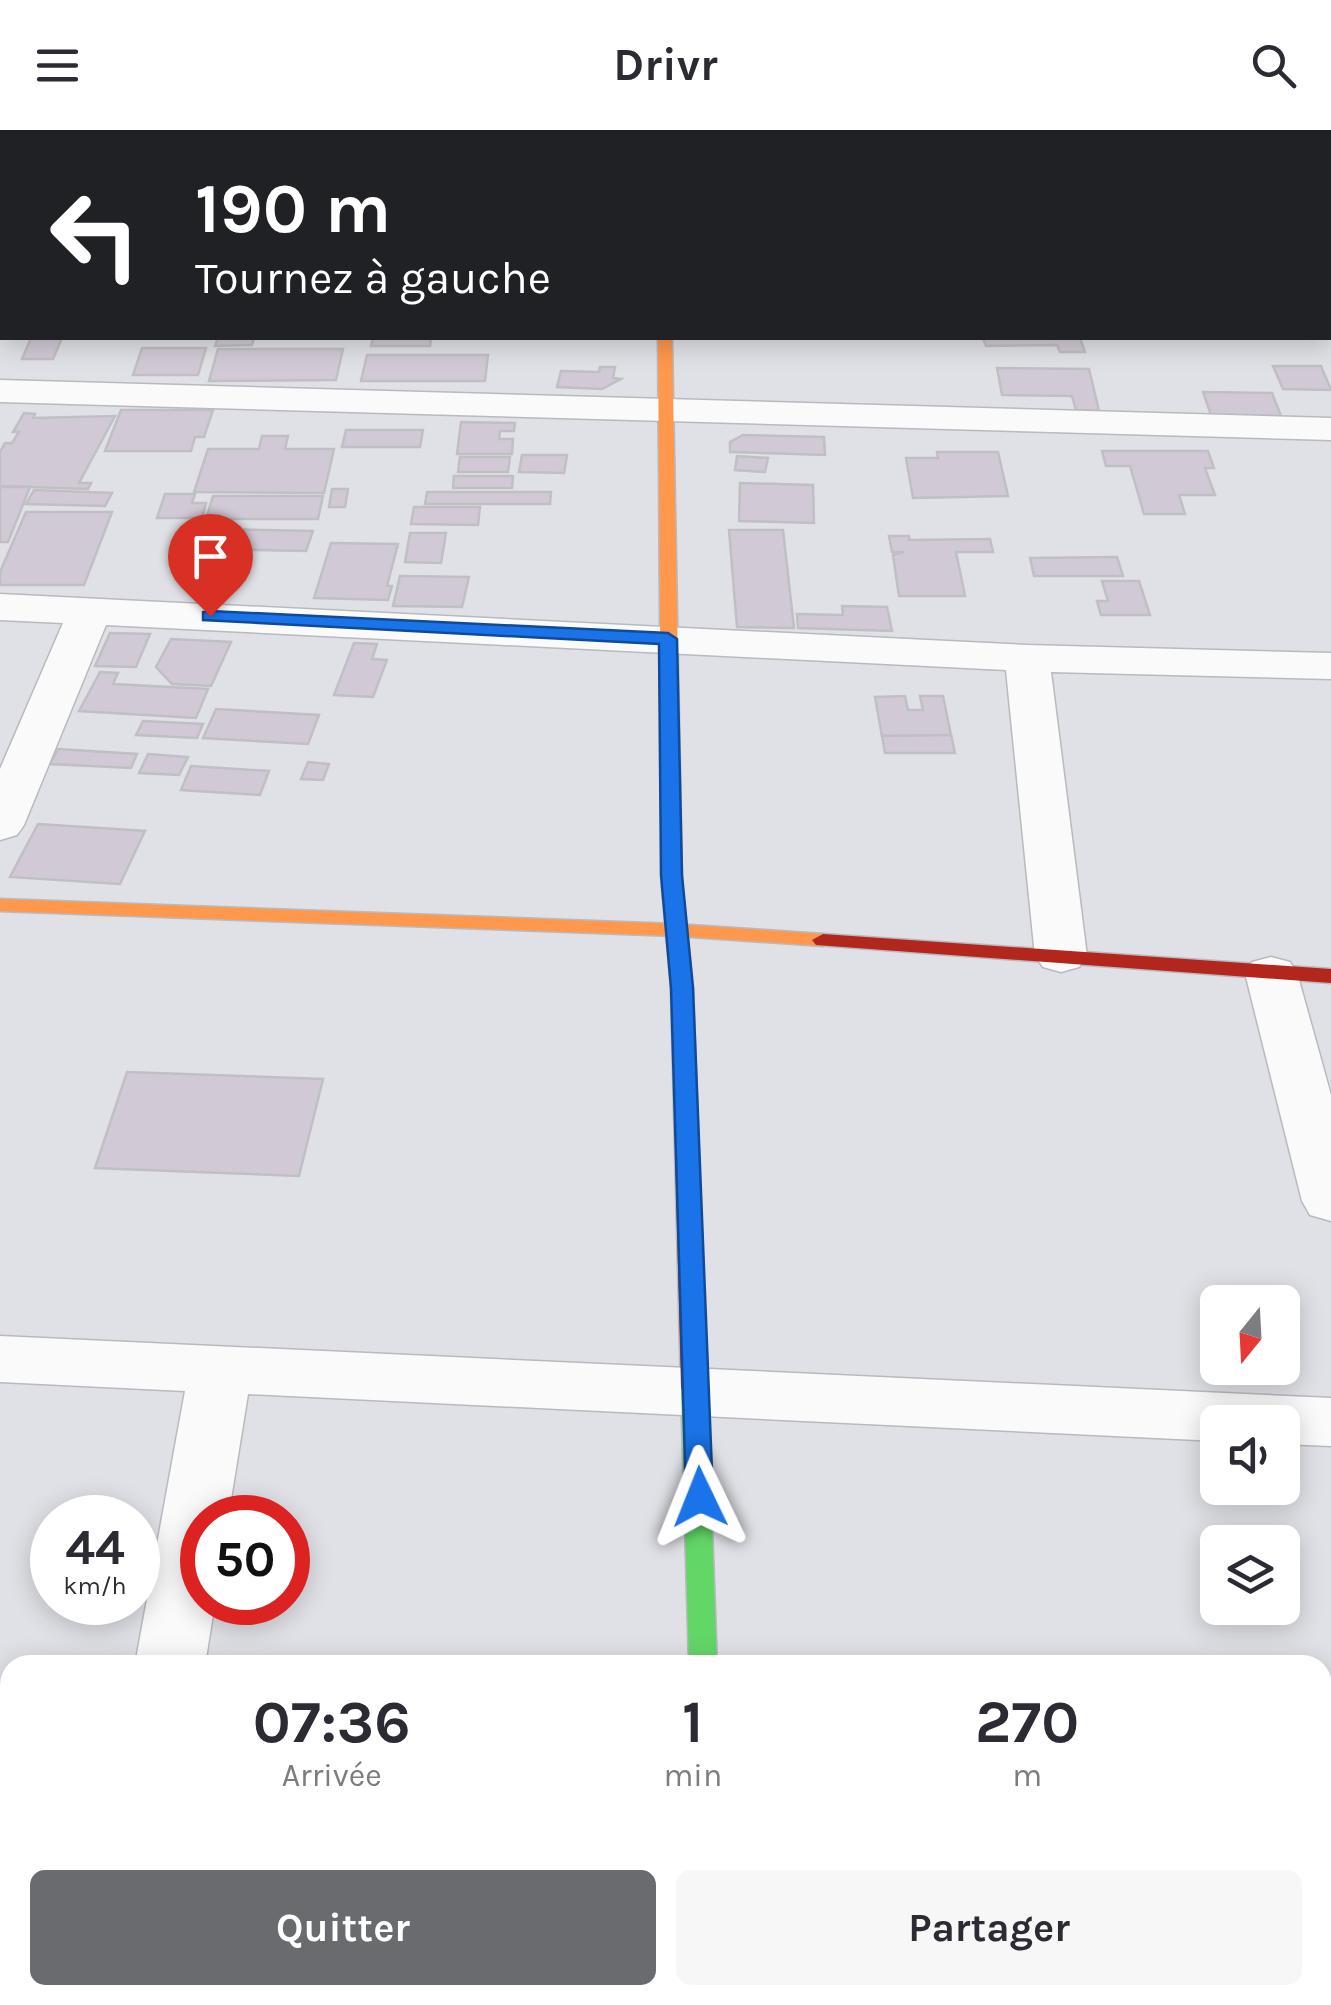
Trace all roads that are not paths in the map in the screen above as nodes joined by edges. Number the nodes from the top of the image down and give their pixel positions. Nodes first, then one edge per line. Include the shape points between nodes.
1 (666, 340) edge
2 (0, 390) edge
3 (664, 410) junction
4 (1331, 429) edge
5 (0, 607) edge
6 (90, 611) junction
7 (668, 639) junction
8 (1028, 658) junction
9 (1331, 666) edge
10 (0, 826) edge
11 (0, 904) edge
12 (676, 930) junction
13 (1061, 956) junction
14 (1270, 973) junction
15 (1331, 976) edge
16 (1331, 1201) edge
17 (0, 1359) edge
18 (220, 1369) junction
19 (696, 1392) junction
20 (1331, 1422) edge
21 (172, 1655) edge
22 (704, 1655) edge

1 - 3 main road
2 - 3 street
3 - 4 street
3 - 7 main road
5 - 6 street
6 - 7 street
6 - 10 street
7 - 8 street
7 - 12 main road
8 - 9 street
8 - 13 street
11 - 12 main road
12 - 13 main road
12 - 19 main road
13 - 14 main road
14 - 15 main road
14 - 16 street
17 - 18 street
18 - 19 street
18 - 21 street
19 - 20 street
19 - 22 main road

